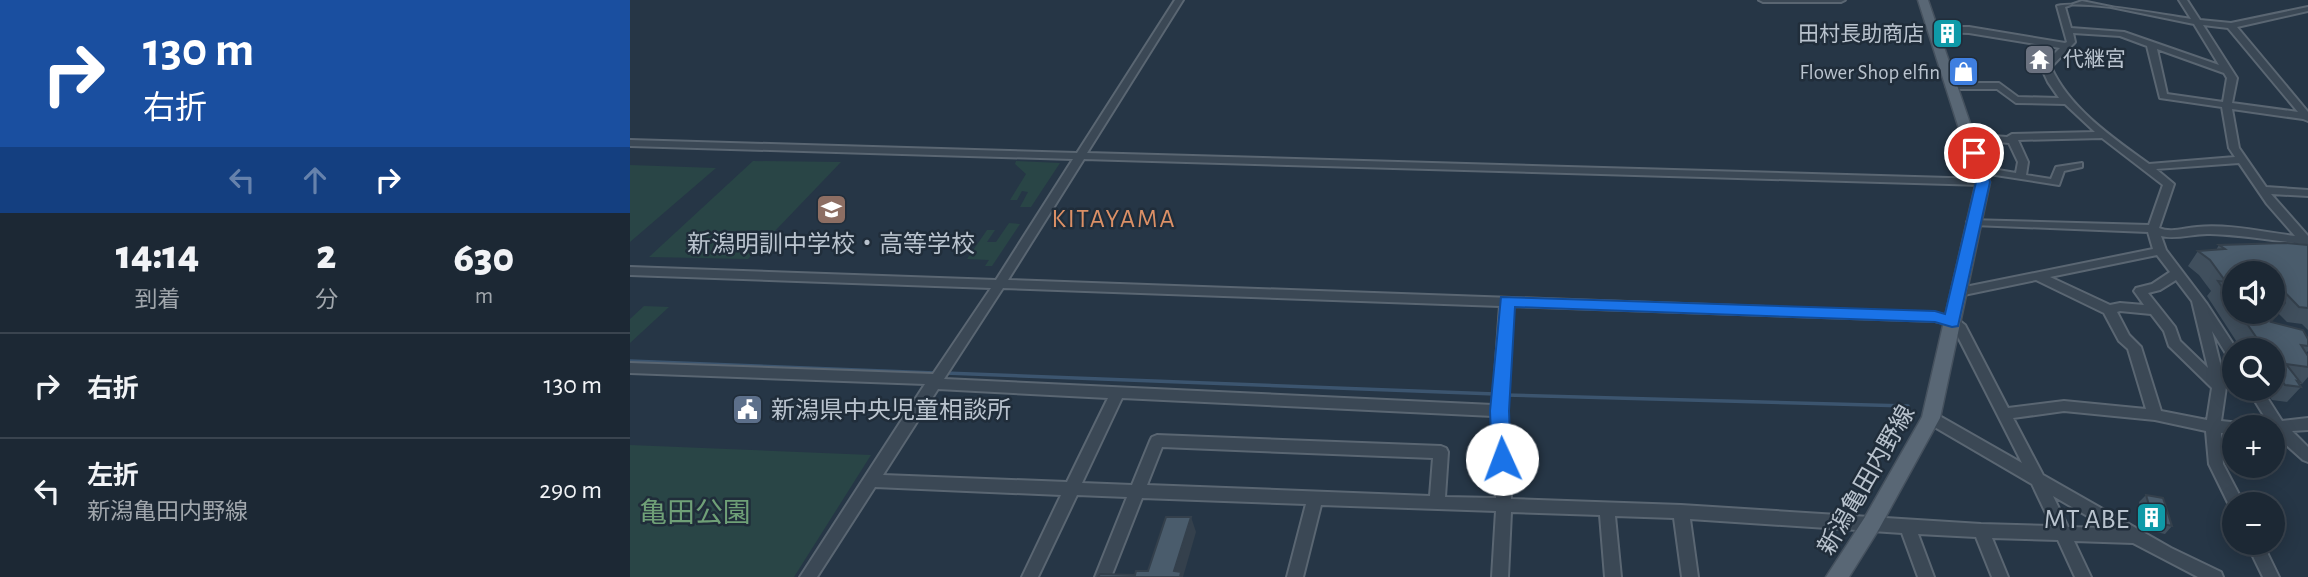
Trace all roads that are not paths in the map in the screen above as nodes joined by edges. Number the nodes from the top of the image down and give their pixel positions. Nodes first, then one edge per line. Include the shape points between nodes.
1 (1179, 0) edge
2 (1763, 0) edge
3 (1841, 0) edge
4 (1923, 0) edge
5 (2047, 0) edge
6 (2085, 0) edge
7 (2183, 0) edge
8 (2072, 2) edge
9 (2308, 9) edge
10 (2197, 22) junction
11 (2231, 26) junction
12 (1932, 29) junction
13 (2067, 30) junction
14 (2151, 44) junction
15 (2066, 46) junction
16 (2228, 71) junction
17 (1951, 86) junction
18 (2068, 101) junction
19 (2227, 107) junction
20 (2307, 117) edge
21 (2106, 135) junction
22 (1968, 136) junction
23 (2012, 140) junction
24 (630, 142) edge
25 (1081, 156) junction
26 (2242, 160) junction
27 (2078, 165) dead end
28 (2147, 167) junction
29 (1981, 176) junction
30 (2020, 177) junction
31 (2264, 190) junction
32 (2308, 193) edge
33 (1973, 222) junction
34 (2153, 229) junction
35 (2307, 242) edge
36 (2160, 251) junction
37 (630, 271) edge
38 (2177, 273) junction
39 (2037, 276) junction
40 (1000, 283) junction
41 (1959, 292) junction
42 (2198, 300) junction
43 (1507, 301) junction
44 (2109, 310) junction
45 (2155, 310) junction
46 (1952, 321) junction
47 (2222, 338) edge
48 (630, 368) edge
49 (934, 382) junction
50 (2218, 387) junction
51 (1117, 394) junction
52 (1500, 411) junction
53 (2003, 414) junction
54 (2155, 415) junction
55 (1931, 418) junction
56 (2308, 424) edge
57 (2213, 427) junction
58 (2222, 427) edge
59 (2285, 427) edge
60 (2285, 436) edge
61 (2308, 456) edge
62 (2036, 476) junction
63 (869, 481) junction
64 (1072, 488) junction
65 (1136, 492) junction
66 (2230, 492) edge
67 (1315, 499) junction
68 (1437, 503) junction
69 (1504, 507) junction
70 (1607, 510) junction
71 (1681, 512) junction
72 (1872, 523) junction
73 (1907, 526) junction
74 (1981, 531) junction
75 (2062, 535) junction
76 (2136, 536) junction
77 (2260, 555) edge
78 (808, 577) edge
79 (1030, 577) edge
80 (1103, 577) edge
81 (1295, 577) edge
82 (1500, 577) edge
83 (1613, 577) edge
84 (1690, 577) edge
85 (1837, 577) edge
86 (1926, 577) edge
87 (2000, 577) edge
88 (2083, 577) edge
89 (2215, 577) edge
90 (2271, 577) edge

1 - 25 street
2 - 3 street
4 - 12 main road
5 - 8 street
6 - 10 street
7 - 10 street
8 - 13 street via 2062,6
9 - 11 street
10 - 11 street
10 - 16 street
11 - 20 street
12 - 15 street via 1969,30
12 - 17 main road
13 - 14 street via 2121,34
13 - 15 street via 2071,42
14 - 16 street
14 - 19 street via 2163,96
15 - 18 street via 2046,67 2049,79
16 - 19 street via 2232,78
17 - 18 street via 1999,86 2016,100
17 - 22 main road
18 - 21 street
19 - 20 street
19 - 26 street via 2234,148
21 - 23 street
21 - 28 street
22 - 23 street
22 - 29 main road
23 - 30 street via 2023,162
24 - 25 street
25 - 29 street
25 - 40 street
26 - 28 street
26 - 31 street
27 - 30 street via 2060,169 2055,183
28 - 34 street via 2169,184
29 - 30 street
29 - 33 main road, 新潟亀田内野線
31 - 32 street
31 - 35 street
33 - 34 street
33 - 41 main road, 新潟亀田内野線
34 - 35 street via 2167,236 2198,230
34 - 36 street
36 - 38 street
36 - 39 street
37 - 40 street
38 - 42 street
38 - 45 street via 2140,291
39 - 41 street
39 - 44 street
40 - 43 street
40 - 49 street
41 - 46 main road, 新潟亀田内野線
42 - 47 street
42 - 50 street
43 - 46 street
43 - 52 street
44 - 45 street
44 - 54 street via 2134,347
45 - 50 street via 2174,343
46 - 53 street via 1960,328
46 - 55 main road, 新潟亀田内野線
48 - 49 street
49 - 51 street
49 - 63 street
50 - 57 street
51 - 52 street
51 - 64 street
52 - 69 street
53 - 54 street via 2064,406
53 - 62 street
54 - 57 street
55 - 62 street
55 - 72 main road, 新潟亀田内野線
56 - 59 street
57 - 58 street
57 - 66 street via 2216,464
60 - 61 street
62 - 75 street
62 - 76 street
63 - 64 street
63 - 78 street
64 - 65 street
64 - 79 street
65 - 67 street
65 - 68 street via 1157,441 1441,452
65 - 80 street
67 - 68 street
67 - 81 street
68 - 69 street
69 - 70 street
69 - 82 street
70 - 71 street
70 - 83 street
71 - 72 street
71 - 84 street
72 - 73 street
72 - 85 main road, 新潟亀田内野線
73 - 74 street
73 - 86 street
74 - 75 street
74 - 87 street
75 - 76 street
75 - 88 street
76 - 89 street
77 - 90 street

